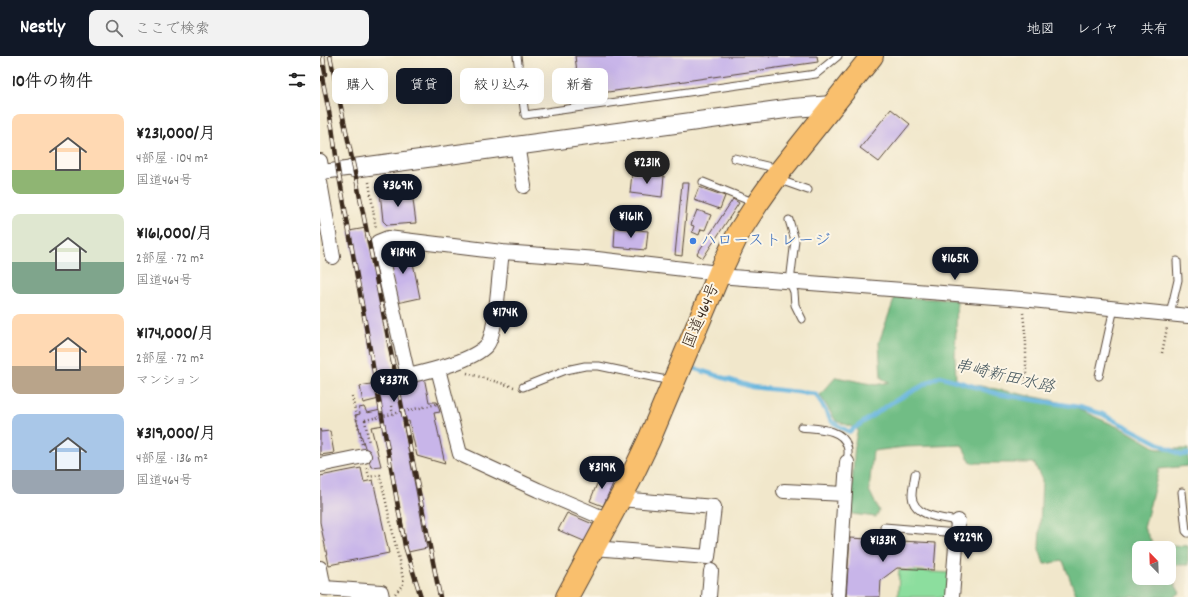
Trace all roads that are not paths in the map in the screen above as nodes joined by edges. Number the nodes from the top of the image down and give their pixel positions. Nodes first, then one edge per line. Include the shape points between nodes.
1 (517, 56) edge
2 (838, 56) edge
3 (872, 56) edge
4 (832, 105) junction
5 (517, 145) junction
6 (734, 158) dead end
7 (361, 167) joint
8 (320, 172) edge
9 (778, 174) junction
10 (703, 182) dead end
11 (524, 186) dead end
12 (808, 190) dead end
13 (757, 204) junction
14 (789, 220) dead end
15 (502, 252) junction
16 (333, 257) dead end
17 (1177, 261) dead end
18 (719, 274) junction
19 (790, 282) junction
20 (1114, 308) junction
21 (1170, 314) junction
22 (1188, 316) edge
23 (802, 319) dead end
24 (442, 367) junction
25 (1098, 376) dead end
26 (674, 382) junction
27 (523, 387) road end
28 (801, 427) dead end
29 (367, 450) road end
30 (847, 462) joint
31 (320, 464) edge
32 (915, 474) dead end
33 (784, 491) dead end
34 (1182, 492) dead end
35 (845, 494) junction
36 (620, 499) junction
37 (608, 520) junction
38 (958, 527) junction
39 (884, 528) dead end
40 (1188, 533) edge
41 (593, 548) junction
42 (320, 568) edge
43 (711, 570) dead end
44 (382, 597) edge
45 (567, 597) edge
46 (709, 597) edge
47 (838, 597) edge
48 (952, 597) edge

1 - 2 lane via 525,114 816,74
3 - 4 highway, 国道464号
4 - 5 street
4 - 9 highway, 国道464号
5 - 7 street
5 - 11 street
6 - 9 lane
7 - 8 street
8 - 16 street
9 - 12 lane
9 - 13 highway, 国道464号
10 - 13 lane
13 - 18 highway, 国道464号 via 739,232
14 - 19 lane via 795,240
15 - 18 street via 597,259
15 - 24 street via 493,331 488,343 480,351
15 - 24 street via 377,238 408,376
17 - 21 lane via 1178,280
18 - 19 street
18 - 26 highway, 国道464号
19 - 20 street
19 - 23 lane via 795,305
20 - 21 street
20 - 25 lane
21 - 22 street
24 - 37 street via 460,454
26 - 27 lane via 599,366 585,366 566,370
26 - 36 highway, 国道464号
28 - 30 lane via 825,430 844,439 848,451
29 - 31 street
30 - 35 street
32 - 38 lane via 912,497 918,509
33 - 35 street
34 - 40 lane
35 - 47 street
36 - 37 highway, 国道464号
36 - 41 street via 714,508 708,557
37 - 41 highway, 国道464号
38 - 39 lane
38 - 48 street
41 - 45 highway, 国道464号
42 - 44 street via 324,588 381,592
43 - 46 street

